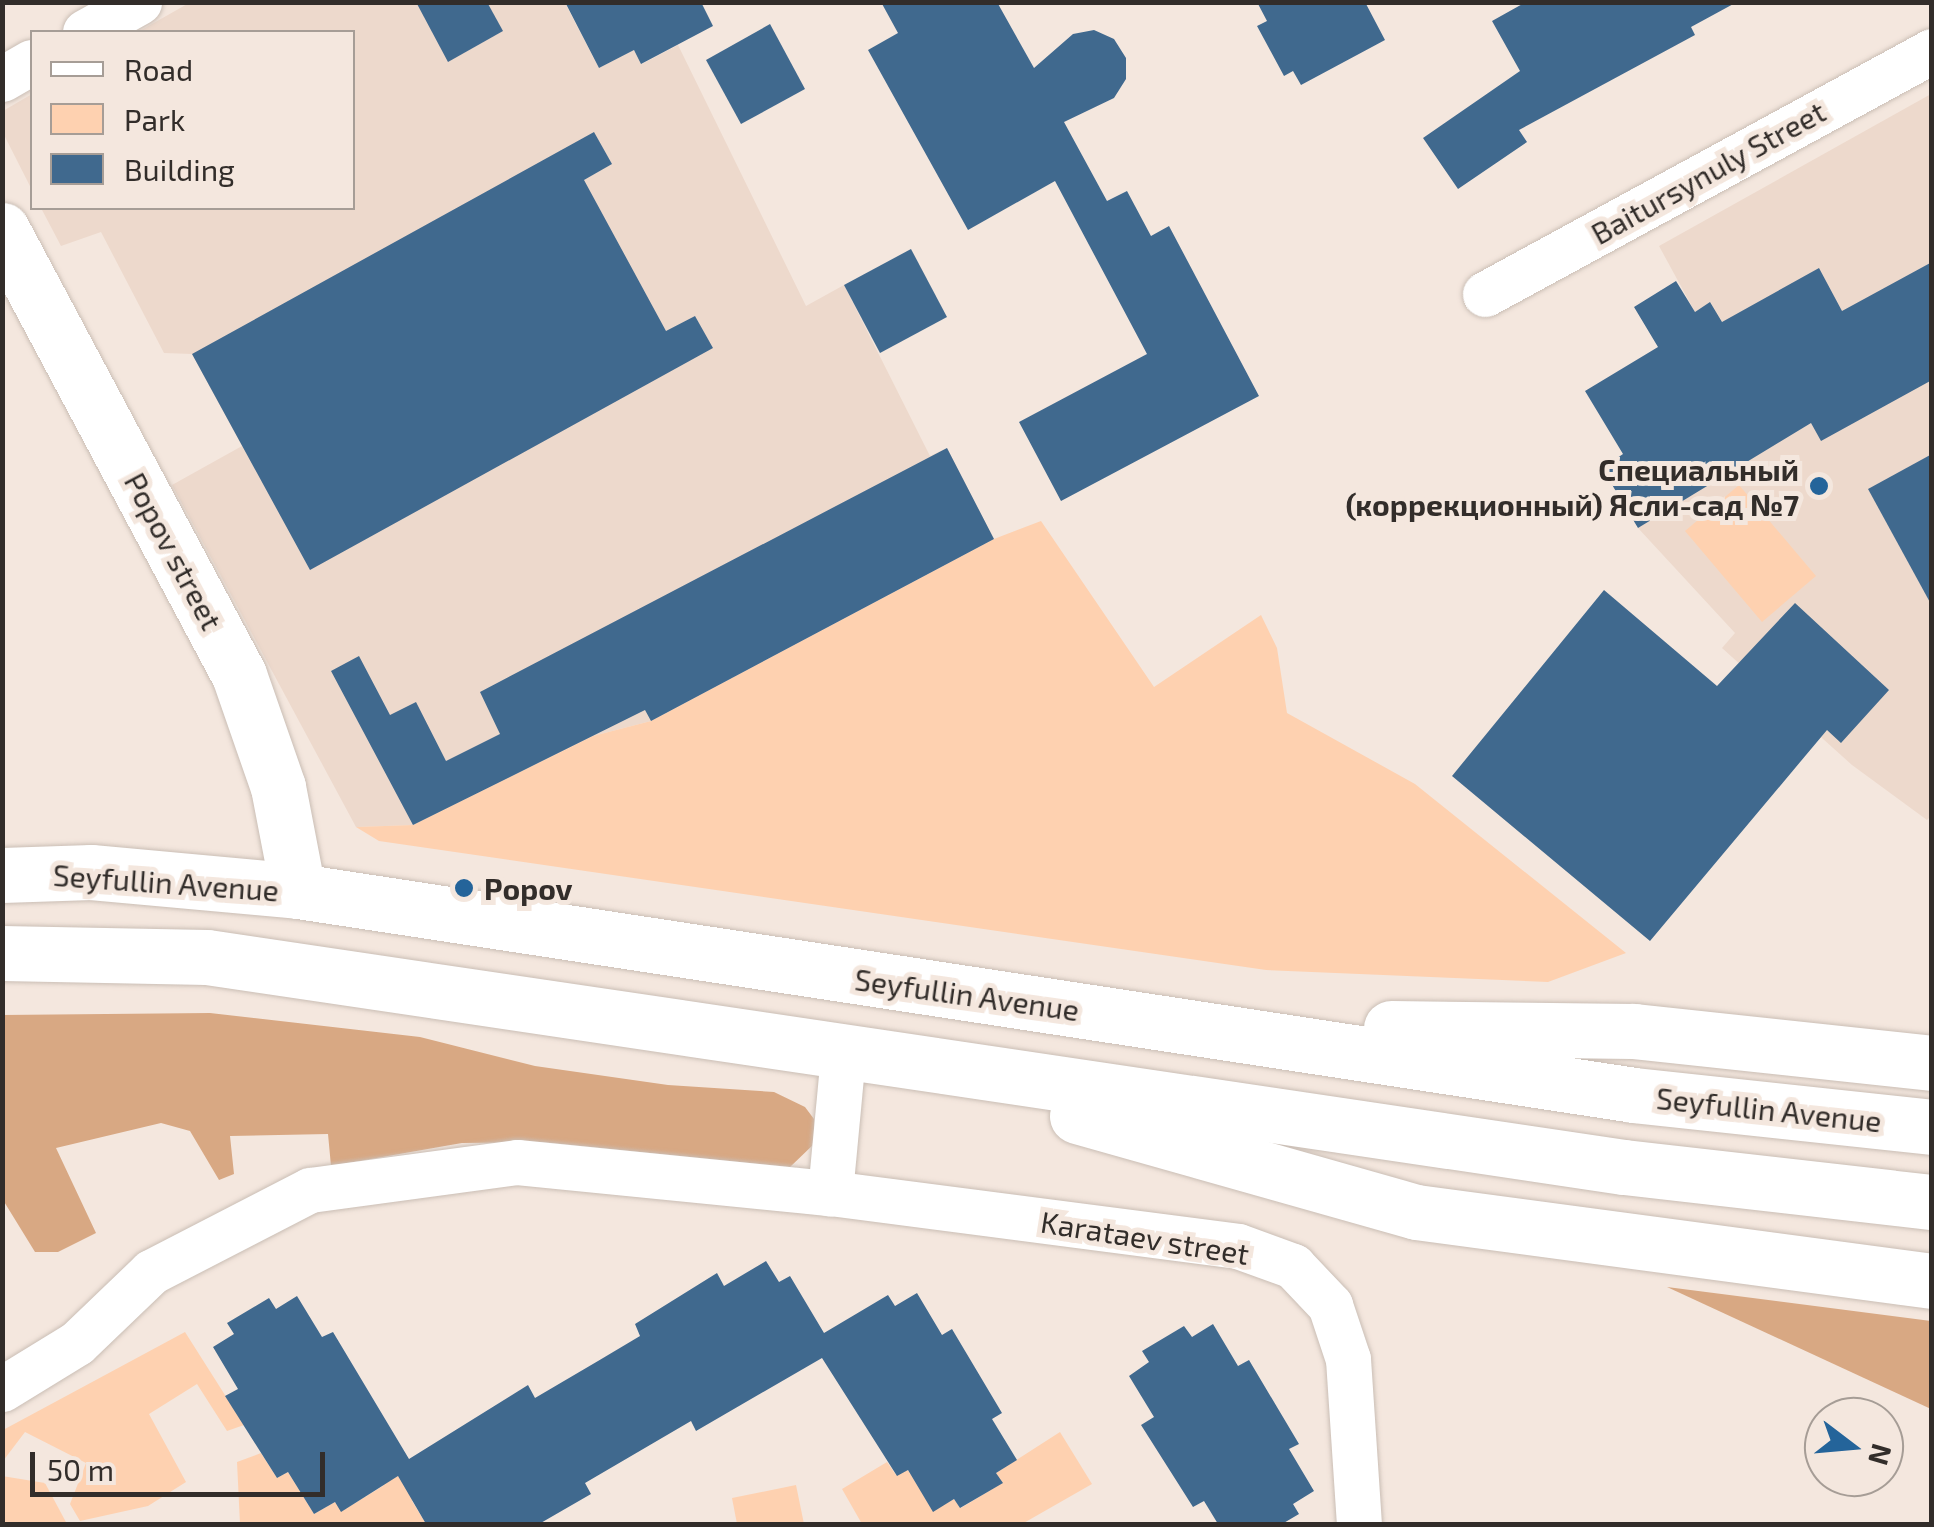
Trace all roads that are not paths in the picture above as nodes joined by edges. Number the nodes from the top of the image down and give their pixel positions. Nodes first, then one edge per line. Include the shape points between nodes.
1 (139, 2) edge
2 (89, 30) edge
3 (1932, 51) edge
4 (30, 63) edge
5 (2, 79) edge
6 (2, 230) edge
7 (1484, 294) dead end
8 (2, 875) edge
9 (298, 891) junction
10 (2, 953) edge
11 (1191, 1025) junction
12 (843, 1055) junction
13 (896, 1063) junction
14 (1932, 1064) edge
15 (1932, 1127) edge
16 (830, 1194) junction
17 (1932, 1202) edge
18 (1932, 1281) edge
19 (2, 1389) edge
20 (1360, 1524) edge

1 - 2 street
3 - 7 street, Baitursynuly Street
4 - 5 street
6 - 9 main road, Popov street via 239,676 278,787
8 - 9 main road, Seyfullin Avenue via 91,872
9 - 11 main road, Seyfullin Avenue
10 - 12 main road via 207,956
11 - 14 main road via 1634,1032
11 - 15 main road, Seyfullin Avenue via 1634,1094
12 - 13 main road
12 - 16 street
13 - 17 main road via 1624,1167
13 - 18 main road via 1358,1200
16 - 19 street, Karataev street via 517,1162 310,1190 151,1272 77,1343
16 - 20 street, Karataev street via 1238,1246 1292,1266 1330,1305 1348,1359

